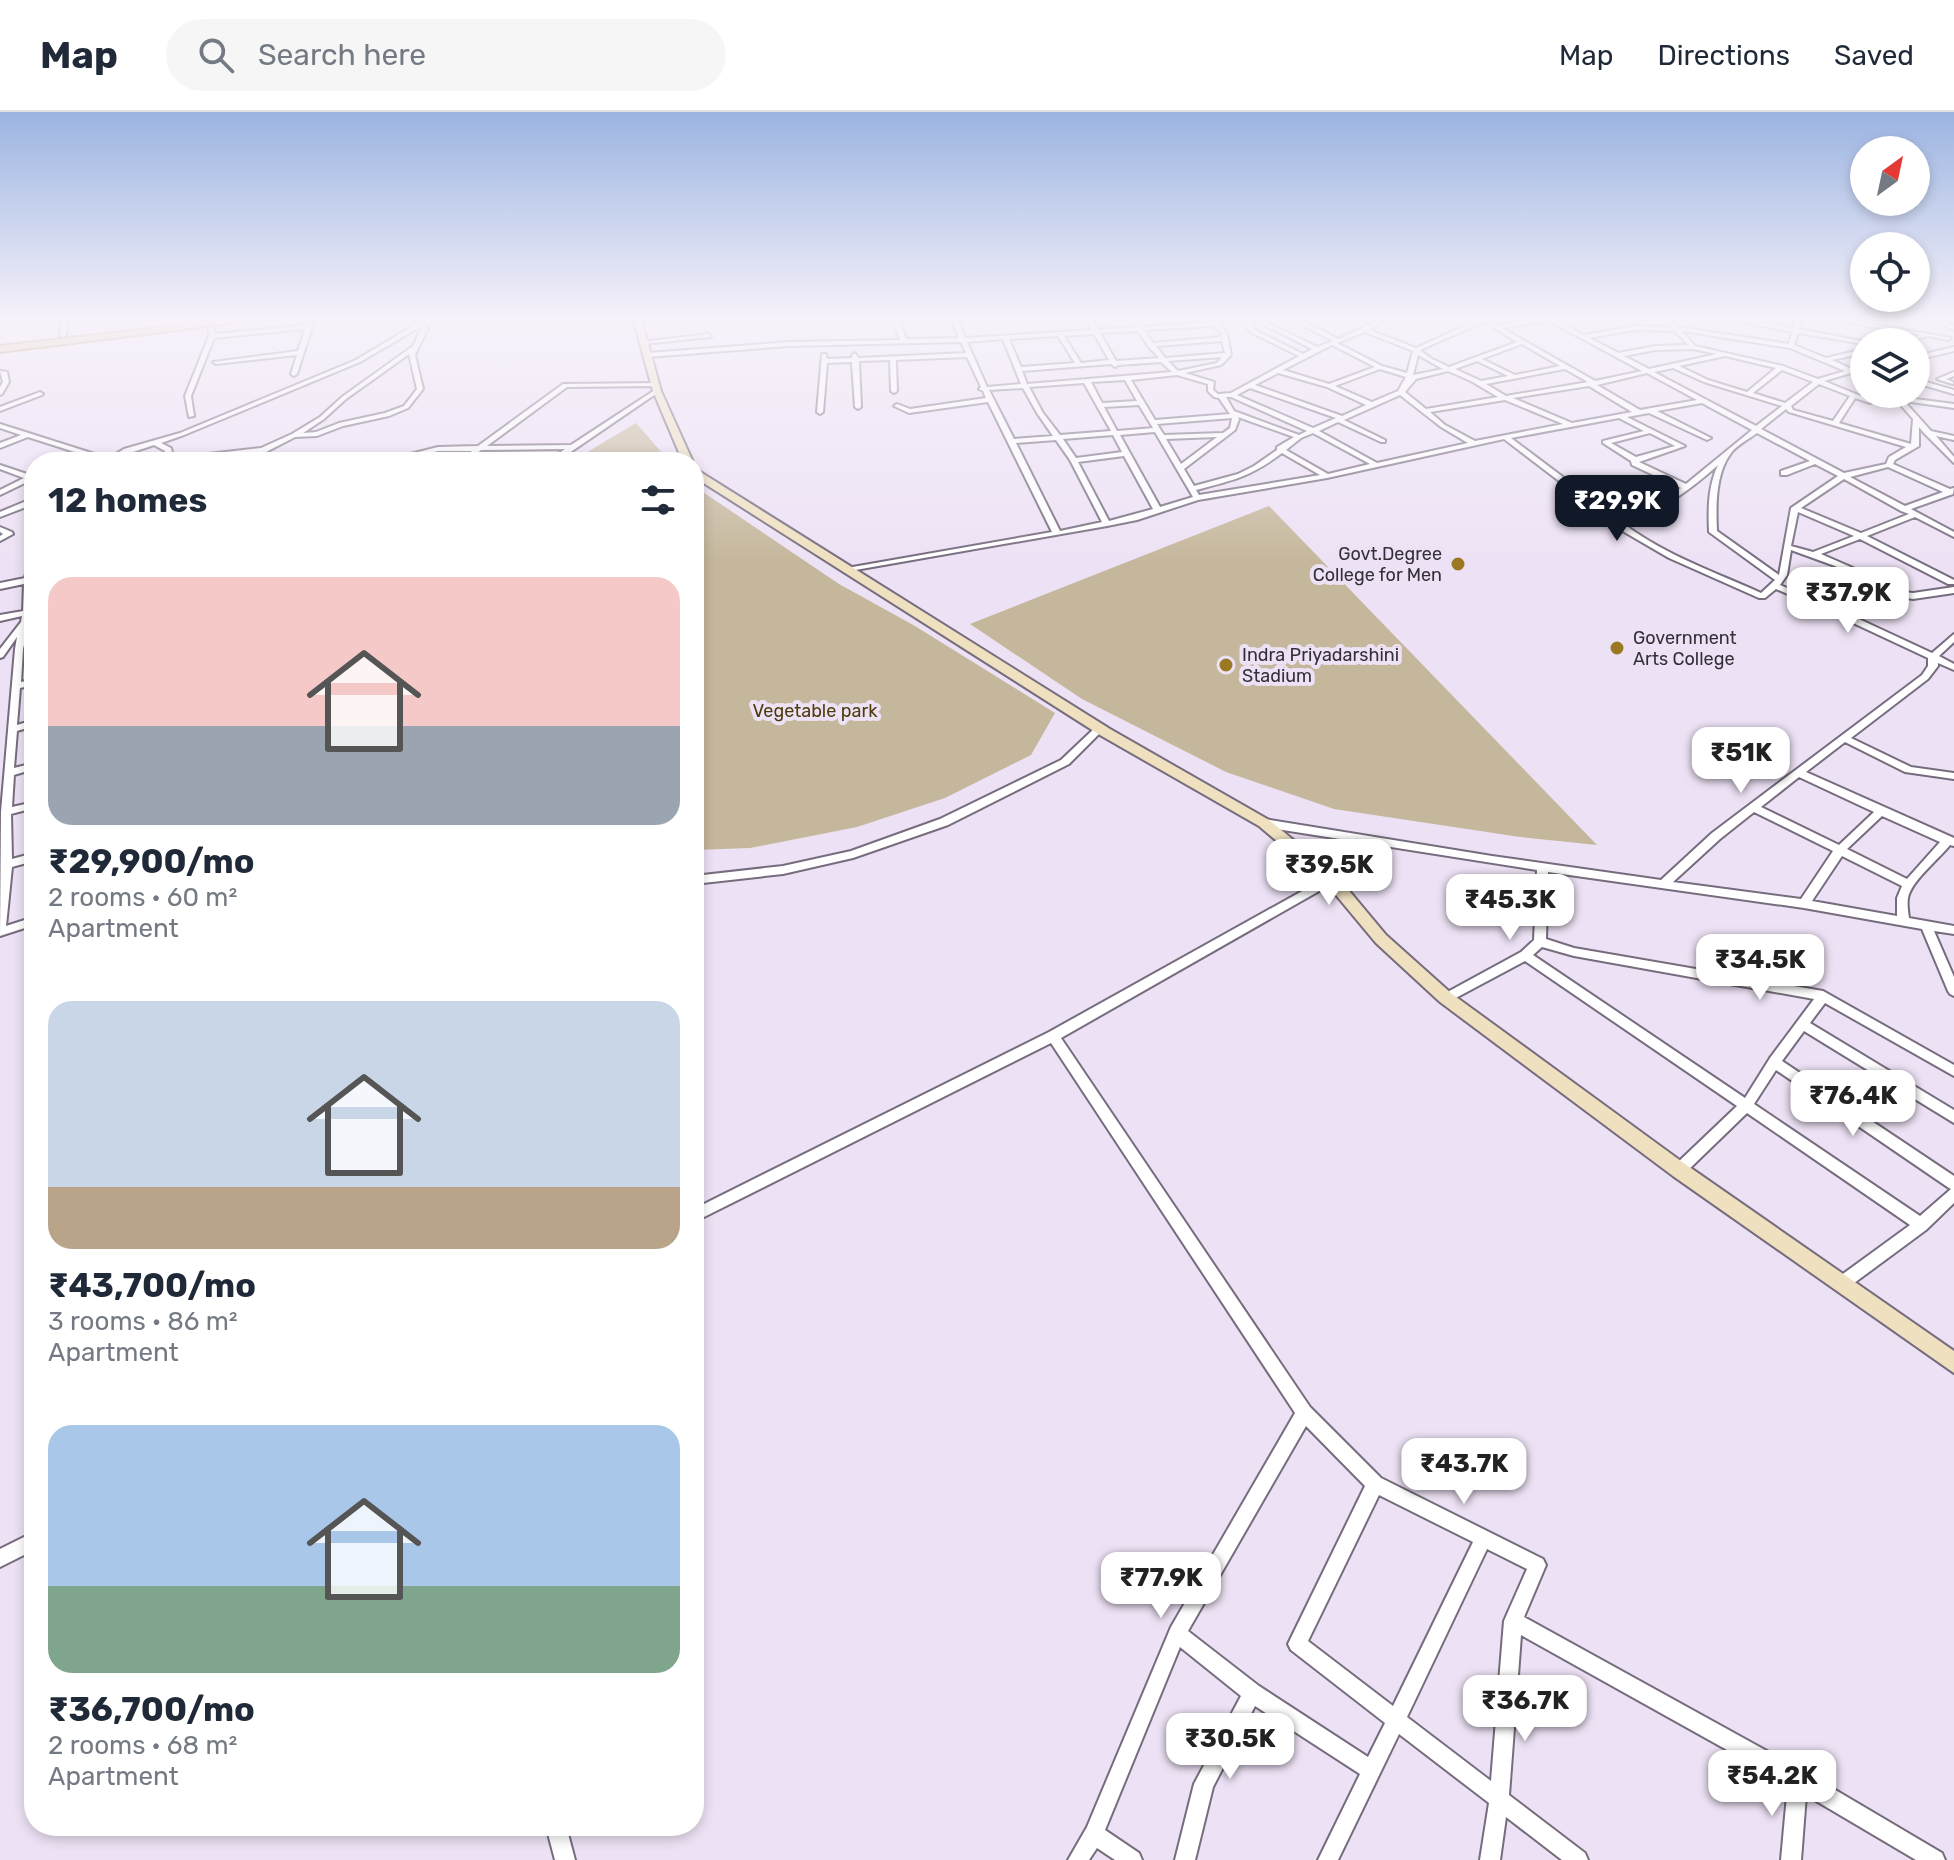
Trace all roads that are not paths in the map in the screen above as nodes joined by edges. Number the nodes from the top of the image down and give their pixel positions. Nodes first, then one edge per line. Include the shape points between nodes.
1 (25, 400) edge
2 (189, 400) edge
3 (263, 400) edge
4 (343, 400) edge
5 (413, 400) edge
6 (545, 400) edge
7 (638, 400) edge
8 (661, 400) edge
9 (821, 400) edge
10 (858, 400) edge
11 (989, 400) joint
12 (1034, 400) edge
13 (1097, 400) edge
14 (1141, 400) edge
15 (1224, 400) edge
16 (1242, 400) edge
17 (1290, 400) edge
18 (1360, 400) edge
19 (1381, 400) edge
20 (1411, 400) edge
21 (1506, 400) edge
22 (1511, 400) edge
23 (1618, 400) edge
24 (1705, 400) edge
25 (1766, 400) edge
26 (1795, 400) edge
27 (1294, 401) junction
28 (1850, 401) edge
29 (1710, 402) junction
30 (1930, 402) edge
31 (1143, 403) junction
32 (1370, 404) junction
33 (1100, 405) junction
34 (897, 406) dead end
35 (1787, 406) junction
36 (1954, 406) edge
37 (858, 407) dead end
38 (1907, 408) edge
39 (0, 409) edge
40 (1426, 411) junction
41 (1651, 411) junction
42 (820, 412) dead end
43 (1271, 412) junction
44 (1639, 413) junction
45 (1232, 414) junction
46 (191, 416) dead end
47 (1620, 416) junction
48 (1916, 417) junction
49 (1341, 419) junction
50 (324, 424) junction
51 (1835, 424) junction
52 (1572, 425) junction
53 (0, 426) edge
54 (1155, 426) junction
55 (1757, 429) junction
56 (1314, 431) junction
57 (1651, 431) junction
58 (1926, 432) junction
59 (1118, 434) junction
60 (27, 435) junction
61 (294, 435) junction
62 (1225, 435) junction
63 (1162, 437) junction
64 (1299, 437) junction
65 (1505, 437) junction
66 (1707, 438) dead end
67 (1954, 438) edge
68 (1060, 440) junction
69 (1012, 441) junction
70 (1383, 441) dead end
71 (156, 443) junction
72 (1475, 444) junction
73 (0, 446) edge
74 (483, 446) junction
75 (1911, 446) junction
76 (569, 447) junction
77 (1280, 449) junction
78 (81, 452) edge
79 (125, 452) edge
80 (168, 452) edge
81 (251, 452) edge
82 (426, 452) edge
83 (475, 452) edge
84 (563, 452) edge
85 (684, 452) edge
86 (1728, 452) junction
87 (1127, 454) junction
88 (1074, 460) junction
89 (1635, 460) junction
90 (1816, 461) junction
91 (1954, 461) edge
92 (1376, 465) junction
93 (1889, 465) junction
94 (1181, 468) junction
95 (2, 469) edge
96 (1784, 473) dead end
97 (24, 475) edge
98 (1327, 476) junction
99 (1843, 476) junction
100 (704, 477) edge
101 (24, 481) edge
102 (1688, 488) junction
103 (1193, 489) junction
104 (1952, 491) edge
105 (0, 493) edge
106 (1197, 498) junction
107 (24, 505) edge
108 (1795, 508) junction
109 (1904, 509) junction
110 (1158, 511) junction
111 (0, 515) edge
112 (1913, 515) junction
113 (1107, 524) junction
114 (1617, 524) junction
115 (0, 529) edge
116 (1057, 534) junction
117 (1953, 534) edge
118 (1859, 535) junction
119 (0, 539) edge
120 (1787, 547) junction
121 (1815, 554) junction
122 (847, 570) junction
123 (24, 581) edge
124 (1778, 583) junction
125 (1953, 584) edge
126 (0, 586) edge
127 (1886, 592) junction
128 (1839, 613) junction
129 (24, 616) edge
130 (0, 618) edge
131 (24, 621) edge
132 (24, 631) edge
133 (1954, 637) edge
134 (24, 648) edge
135 (19, 649) junction
136 (0, 654) edge
137 (1933, 657) junction
138 (1954, 667) edge
139 (24, 684) edge
140 (17, 686) junction
141 (24, 726) edge
142 (1101, 727) junction
143 (12, 729) junction
144 (1844, 738) junction
145 (24, 769) edge
146 (11, 772) junction
147 (1798, 773) junction
148 (1954, 776) edge
149 (1753, 807) junction
150 (24, 808) edge
151 (6, 812) junction
152 (1880, 812) junction
153 (1264, 823) junction
154 (1951, 842) edge
155 (1839, 851) junction
156 (24, 860) edge
157 (3, 865) edge
158 (1543, 867) junction
159 (704, 879) edge
160 (1331, 879) junction
161 (1664, 884) junction
162 (1908, 884) junction
163 (1804, 904) junction
164 (1903, 921) junction
165 (24, 924) edge
166 (1927, 927) junction
167 (1954, 930) edge
168 (0, 931) edge
169 (1540, 942) junction
170 (1525, 955) junction
171 (1954, 991) edge
172 (1823, 996) junction
173 (1446, 998) junction
174 (1804, 1025) junction
175 (1053, 1036) junction
176 (1774, 1062) junction
177 (1953, 1067) edge
178 (1747, 1105) junction
179 (1954, 1117) edge
180 (1679, 1170) junction
181 (1954, 1184) edge
182 (1954, 1194) edge
183 (704, 1211) edge
184 (1921, 1225) junction
185 (1841, 1284) junction
186 (1954, 1363) edge
187 (1304, 1413) junction
188 (1375, 1484) junction
189 (1484, 1538) junction
190 (24, 1546) edge
191 (0, 1558) edge
192 (1513, 1621) junction
193 (1177, 1633) junction
194 (1252, 1693) junction
195 (1396, 1720) junction
196 (1371, 1770) junction
197 (1798, 1779) junction
198 (1499, 1799) junction
199 (1094, 1834) junction
200 (559, 1836) edge
201 (565, 1860) edge
202 (1078, 1860) edge
203 (1132, 1860) edge
204 (1185, 1860) edge
205 (1328, 1860) edge
206 (1490, 1860) edge
207 (1578, 1860) edge
208 (1791, 1860) edge
209 (1935, 1860) edge

1 - 39 street
2 - 46 street
3 - 71 street
4 - 50 street
5 - 50 street via 383,417
6 - 74 street
7 - 76 street
8 - 85 main road
9 - 42 street
10 - 37 street
11 - 34 street via 909,411
11 - 69 street
12 - 68 street
13 - 33 street
14 - 31 street
15 - 45 street
16 - 43 street
17 - 27 street
18 - 32 street
19 - 32 street
20 - 40 street
21 - 40 street
22 - 52 street
23 - 44 street
24 - 29 street
25 - 35 street
26 - 35 street
27 - 43 street
27 - 49 street
28 - 51 street
29 - 41 street
29 - 55 street
30 - 36 street
31 - 33 street
31 - 54 street
32 - 49 street
33 - 59 street
35 - 51 street
35 - 55 street
38 - 48 street
40 - 72 street
41 - 44 street
41 - 66 street
43 - 56 street
44 - 47 street
45 - 54 street
45 - 62 street via 1233,429
45 - 64 street
47 - 52 street
47 - 57 street
48 - 58 street
48 - 75 street via 1916,444
49 - 56 street
49 - 70 street
50 - 61 street
50 - 61 street
51 - 75 street
52 - 65 street
53 - 60 street
54 - 59 street
54 - 63 street
55 - 86 street
55 - 90 street
56 - 64 street
56 - 92 street
57 - 89 street via 1681,446
57 - 89 street via 1605,442
58 - 67 street
58 - 91 street
59 - 68 street
59 - 87 street
60 - 73 street
60 - 78 street
61 - 81 street
62 - 63 street
62 - 94 street
63 - 94 street
64 - 77 street
65 - 72 street
65 - 114 street
68 - 69 street
68 - 88 street
69 - 116 street
71 - 79 street
71 - 80 street
72 - 92 street
74 - 76 street
74 - 82 street
74 - 83 street
75 - 93 street
76 - 84 street
77 - 98 street
77 - 103 street via 1241,476
86 - 102 street
86 - 124 street via 1717,475 1711,528
87 - 88 street
87 - 110 street
88 - 113 street
89 - 102 street
90 - 96 street
90 - 99 street
92 - 98 street
93 - 99 street
93 - 104 street
94 - 103 street
95 - 97 street
98 - 106 street
99 - 108 street
99 - 109 street
100 - 122 main road
101 - 105 street
102 - 114 street via 1658,508
103 - 106 street
104 - 109 street
106 - 110 street
107 - 111 street
108 - 118 street
108 - 120 street
109 - 112 street
110 - 113 street
112 - 117 street
112 - 118 street
113 - 116 street
114 - 124 street via 1672,556 1762,596
115 - 119 street via 9,534
116 - 122 street
118 - 121 street
118 - 125 street
120 - 121 street
120 - 124 street via 1787,569
121 - 127 street via 1861,574
122 - 142 main road
123 - 126 street
124 - 128 street
125 - 127 street via 1913,596
127 - 128 street
128 - 137 street
129 - 130 street
131 - 136 street
132 - 135 street
133 - 137 street
134 - 135 street
135 - 136 street
135 - 140 street
137 - 138 street
137 - 144 street via 1925,677
139 - 140 street
140 - 143 street
141 - 143 street
142 - 153 main road
142 - 159 street via 1065,762 944,822 853,854 783,870
143 - 146 street
144 - 147 street
144 - 148 street via 1909,770
145 - 146 street
146 - 151 street
147 - 149 street
147 - 152 street
149 - 155 street
149 - 161 street
150 - 151 street
151 - 157 street
152 - 154 street
152 - 155 street
153 - 158 street
153 - 160 main road
154 - 162 street
155 - 162 street
155 - 163 street
156 - 157 street
157 - 168 street
158 - 161 street
158 - 169 street
160 - 173 main road via 1381,939
160 - 175 street
161 - 163 street
162 - 164 street
163 - 164 street
164 - 166 street
165 - 168 street
166 - 167 street
166 - 171 street
169 - 170 street
169 - 172 street
170 - 173 street
170 - 178 street
172 - 174 street
172 - 177 street
173 - 180 main road
174 - 176 street
174 - 179 street
175 - 183 street
175 - 187 street
176 - 178 street
176 - 181 street
178 - 180 street
178 - 184 street
180 - 185 main road
182 - 184 street
184 - 185 street
185 - 186 main road
187 - 188 street
187 - 193 street
188 - 189 street
188 - 195 street via 1297,1644
189 - 192 street via 1537,1565
189 - 195 street
190 - 191 street
192 - 197 street
192 - 198 street
193 - 194 street
193 - 199 street
194 - 196 street
194 - 204 street via 1204,1784
195 - 196 street
195 - 198 street
196 - 205 street
197 - 208 street
197 - 209 street
198 - 206 street
198 - 207 street
199 - 202 street
199 - 203 street
200 - 201 street

